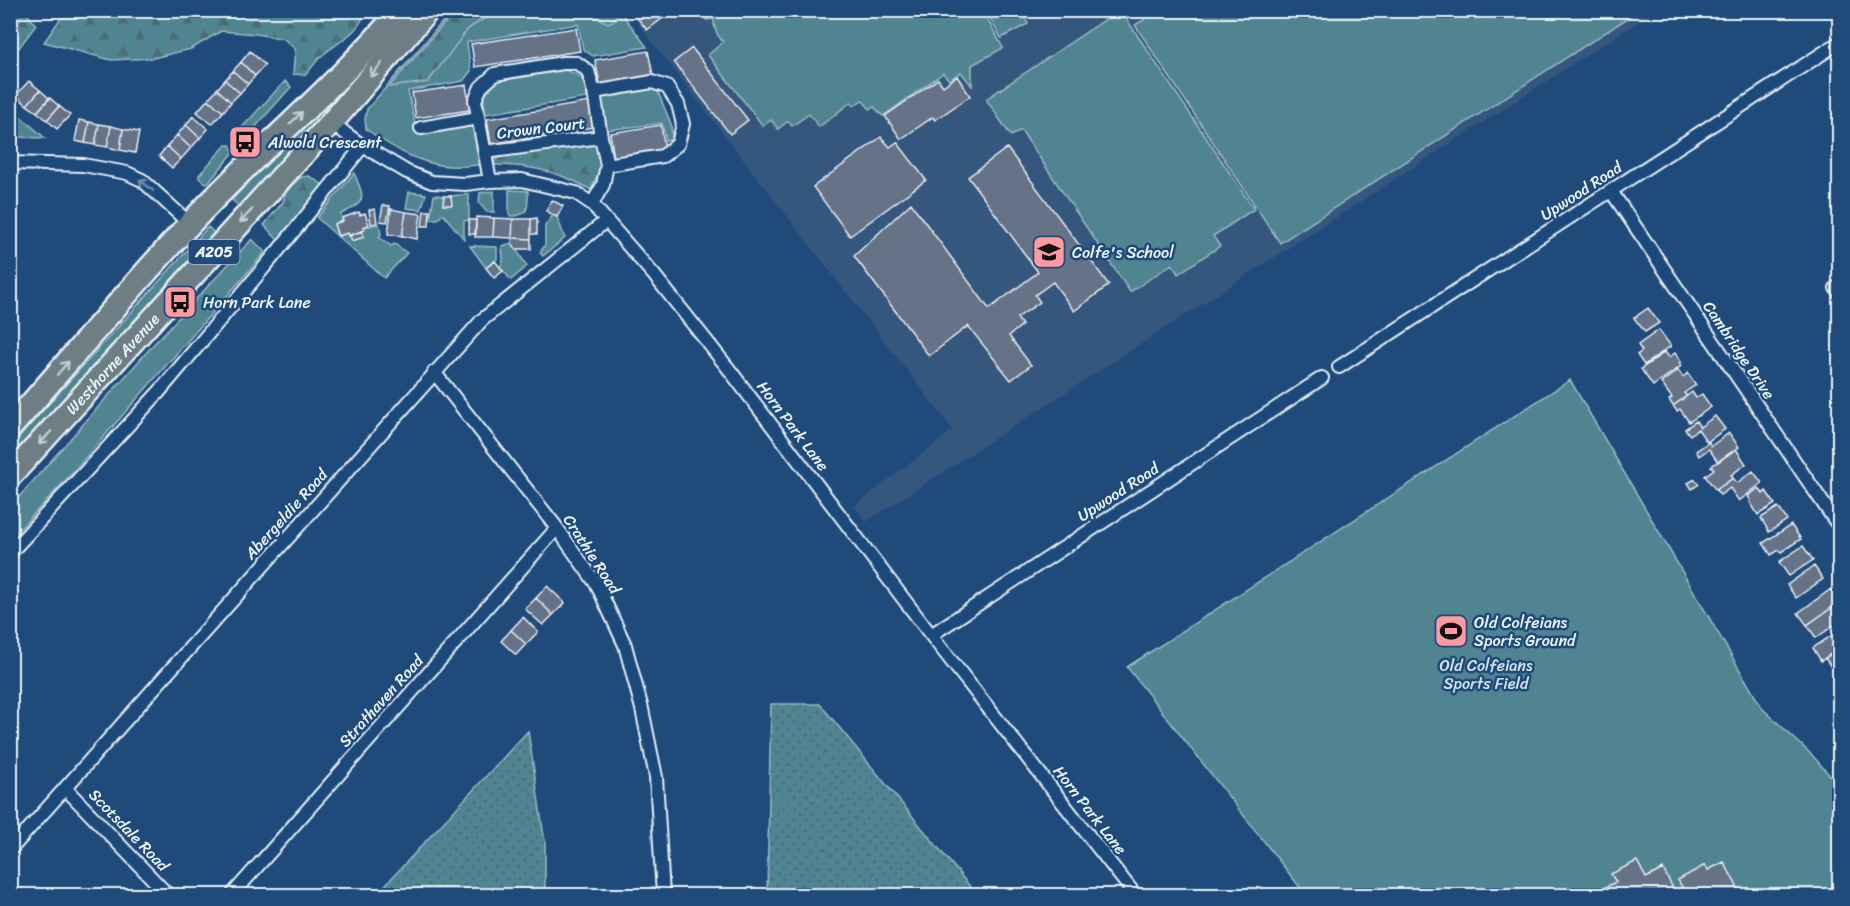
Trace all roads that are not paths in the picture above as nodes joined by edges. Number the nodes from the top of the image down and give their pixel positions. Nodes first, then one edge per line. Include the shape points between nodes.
1 (409, 17) edge
2 (1839, 42) edge
3 (594, 92) junction
4 (478, 118) junction
5 (332, 122) junction
6 (421, 128) dead end
7 (601, 137) junction
8 (363, 146) junction
9 (485, 152) junction
10 (10, 163) edge
11 (607, 165) junction
12 (490, 181) junction
13 (1611, 191) junction
14 (591, 204) junction
15 (606, 221) junction
16 (190, 224) junction
17 (1340, 367) dead end
18 (434, 372) junction
19 (1322, 378) dead end
20 (10, 428) edge
21 (10, 476) edge
22 (557, 528) junction
23 (1839, 528) edge
24 (10, 553) edge
25 (932, 635) junction
26 (65, 788) junction
27 (10, 850) edge
28 (169, 896) edge
29 (231, 896) edge
30 (663, 896) edge
31 (1136, 896) edge

1 -> 5 highway, Westhorne Avenue / A205
16 -> 1 highway, Westhorne Avenue / A205 via 320,95
2 - 13 street, Upwood Road
3 - 4 street, Crown Court via 588,71 577,63 495,74 481,87 475,100
3 - 7 street, Crown Court
3 - 11 street, Crown Court via 652,82 667,87 678,104 683,124 678,144 663,156
4 - 6 street, Crown Court
4 - 9 street, Crown Court
5 - 8 street, Horn Park Lane
5 -> 21 highway, Westhorne Avenue / A205
7 - 9 street, Crown Court
7 - 11 street, Crown Court
8 - 12 street, Horn Park Lane via 432,182
8 - 24 street via 159,392
9 - 12 street, Crown Court
16 -> 10 street via 142,180 127,173 83,165
11 - 14 street via 603,185
12 - 14 street, Horn Park Lane via 522,180 576,193
13 - 17 street, Upwood Road
13 - 23 street, Cambridge Drive
14 - 15 street, Horn Park Lane
15 - 18 street, Abergeldie Road via 482,320
15 - 25 street, Horn Park Lane via 728,368
20 -> 16 highway, Westhorne Avenue / A205
18 - 22 street, Crathie Road
18 - 26 street, Abergeldie Road
19 - 25 street, Upwood Road
22 - 29 street, Strathaven Road
22 - 30 street, Crathie Road via 597,585 625,645 656,777
25 - 31 street, Horn Park Lane
26 - 27 street, Abergeldie Road
26 - 28 street, Scotsdale Road

